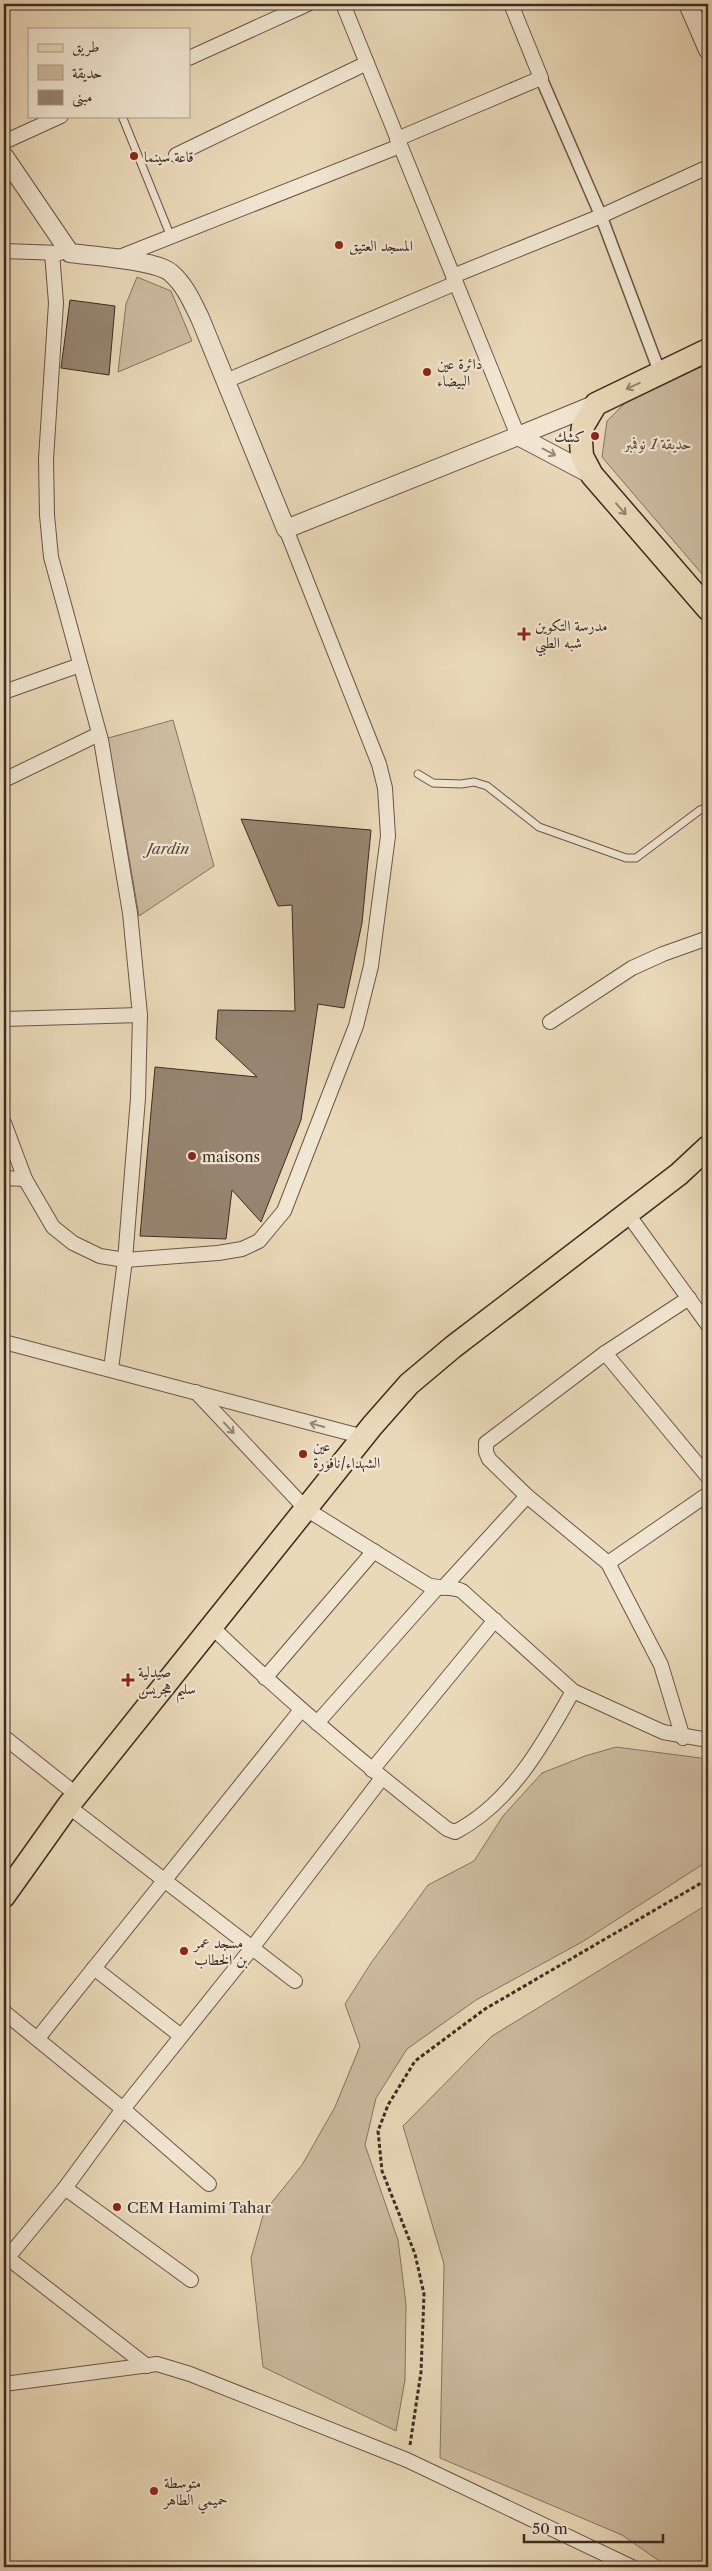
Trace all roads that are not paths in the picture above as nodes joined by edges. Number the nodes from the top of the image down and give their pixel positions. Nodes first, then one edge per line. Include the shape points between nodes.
1 (308, 4) edge
2 (342, 4) edge
3 (511, 4) edge
4 (688, 4) edge
5 (708, 50) edge
6 (190, 58) edge
7 (367, 64) junction
8 (541, 78) junction
9 (57, 118) edge
10 (123, 118) edge
11 (4, 142) edge
12 (399, 142) junction
13 (4, 156) edge
14 (176, 156) dead end
15 (708, 167) edge
16 (600, 216) junction
17 (171, 237) junction
18 (4, 251) edge
19 (61, 253) junction
20 (114, 259) junction
21 (454, 279) junction
22 (708, 350) edge
23 (660, 373) junction
24 (226, 381) junction
25 (596, 404) junction
26 (518, 436) junction
27 (592, 475) junction
28 (286, 529) junction
29 (708, 609) edge
30 (80, 665) junction
31 (4, 692) edge
32 (99, 734) junction
33 (418, 774) dead end
34 (4, 780) edge
35 (708, 807) edge
36 (708, 938) edge
37 (140, 1015) junction
38 (4, 1019) edge
39 (550, 1022) dead end
40 (4, 1123) edge
41 (708, 1147) edge
42 (4, 1178) edge
43 (25, 1179) junction
44 (627, 1213) junction
45 (125, 1260) junction
46 (688, 1298) junction
47 (708, 1325) edge
48 (4, 1342) edge
49 (605, 1353) junction
50 (111, 1369) junction
51 (196, 1392) junction
52 (364, 1438) junction
53 (708, 1477) edge
54 (708, 1494) edge
55 (527, 1496) junction
56 (306, 1509) junction
57 (374, 1551) junction
58 (608, 1563) junction
59 (440, 1588) junction
60 (495, 1620) junction
61 (212, 1627) junction
62 (265, 1678) junction
63 (573, 1691) junction
64 (302, 1710) junction
65 (317, 1723) junction
66 (4, 1737) edge
67 (683, 1738) junction
68 (708, 1740) edge
69 (377, 1774) junction
70 (72, 1801) junction
71 (163, 1880) junction
72 (4, 1895) edge
73 (252, 1948) junction
74 (94, 1968) junction
75 (294, 1981) dead end
76 (4, 2012) edge
77 (181, 2036) junction
78 (38, 2038) junction
79 (123, 2109) junction
80 (209, 2184) dead end
81 (65, 2188) junction
82 (5, 2258) edge
83 (191, 2280) dead end
84 (147, 2366) junction
85 (4, 2384) edge
86 (632, 2567) edge

1 - 6 street
2 - 7 street
3 - 8 street
4 - 5 street
7 - 12 street
7 - 14 street
8 - 12 street
8 - 16 street
9 - 11 street
10 - 17 lane
12 - 17 street
12 - 21 street
13 - 19 street
15 - 16 street
16 - 21 street
16 - 23 street
17 - 20 street
18 - 19 street
19 - 20 street
19 - 30 street via 46,459 47,515 51,557
20 - 24 street via 152,264 170,271 186,290
21 - 24 street
21 - 26 street
22 - 23 main road
23 -> 25 main road
24 - 28 street
25 - 26 street
25 - 27 main road via 583,426 581,441 582,456
26 -> 27 street
26 - 28 street
27 -> 29 main road
28 - 45 street via 379,764 385,788 388,836 371,966 356,1026 334,1084 284,1211 271,1229 259,1241 242,1250
30 - 31 street
30 - 32 street
32 - 34 street
32 - 37 street via 130,913
33 - 35 lane via 433,783 474,782 487,786 539,827 626,858 636,858
36 - 39 street via 632,968
37 - 38 street
37 - 45 street via 138,1098
40 - 43 street
41 - 44 main road via 679,1174
42 - 43 street
43 - 45 street via 53,1227 73,1243 100,1256
44 - 46 street
44 - 52 main road via 409,1384
45 - 50 street
46 - 47 street
46 - 49 street
48 - 50 street
49 - 53 street
49 - 55 street via 486,1443 489,1459
50 - 51 street
52 -> 51 street
51 -> 56 street
52 - 56 main road
54 - 58 street
55 - 58 street
55 - 59 street
56 - 57 street
56 - 61 main road
57 - 59 street via 428,1585
57 - 62 street
58 - 67 street via 661,1665
59 - 60 street via 453,1587 462,1592
59 - 65 street
60 - 63 street
60 - 69 street
61 - 62 street
61 - 70 main road
62 - 64 street
63 - 67 street
63 - 69 street via 548,1736 500,1800 476,1822 455,1832 446,1830
64 - 65 street
64 - 71 street
65 - 69 street
66 - 70 street
67 - 68 street
69 - 73 street
70 - 71 street
70 - 72 main road
71 - 73 street
71 - 74 street
73 - 75 street
73 - 77 street
74 - 77 street
74 - 78 street
76 - 78 street
77 - 79 street
78 - 79 street
79 - 80 street
79 - 81 street
81 - 82 street
81 - 83 street
82 - 84 street
84 - 85 street
84 - 86 street via 157,2364 190,2374 407,2460

